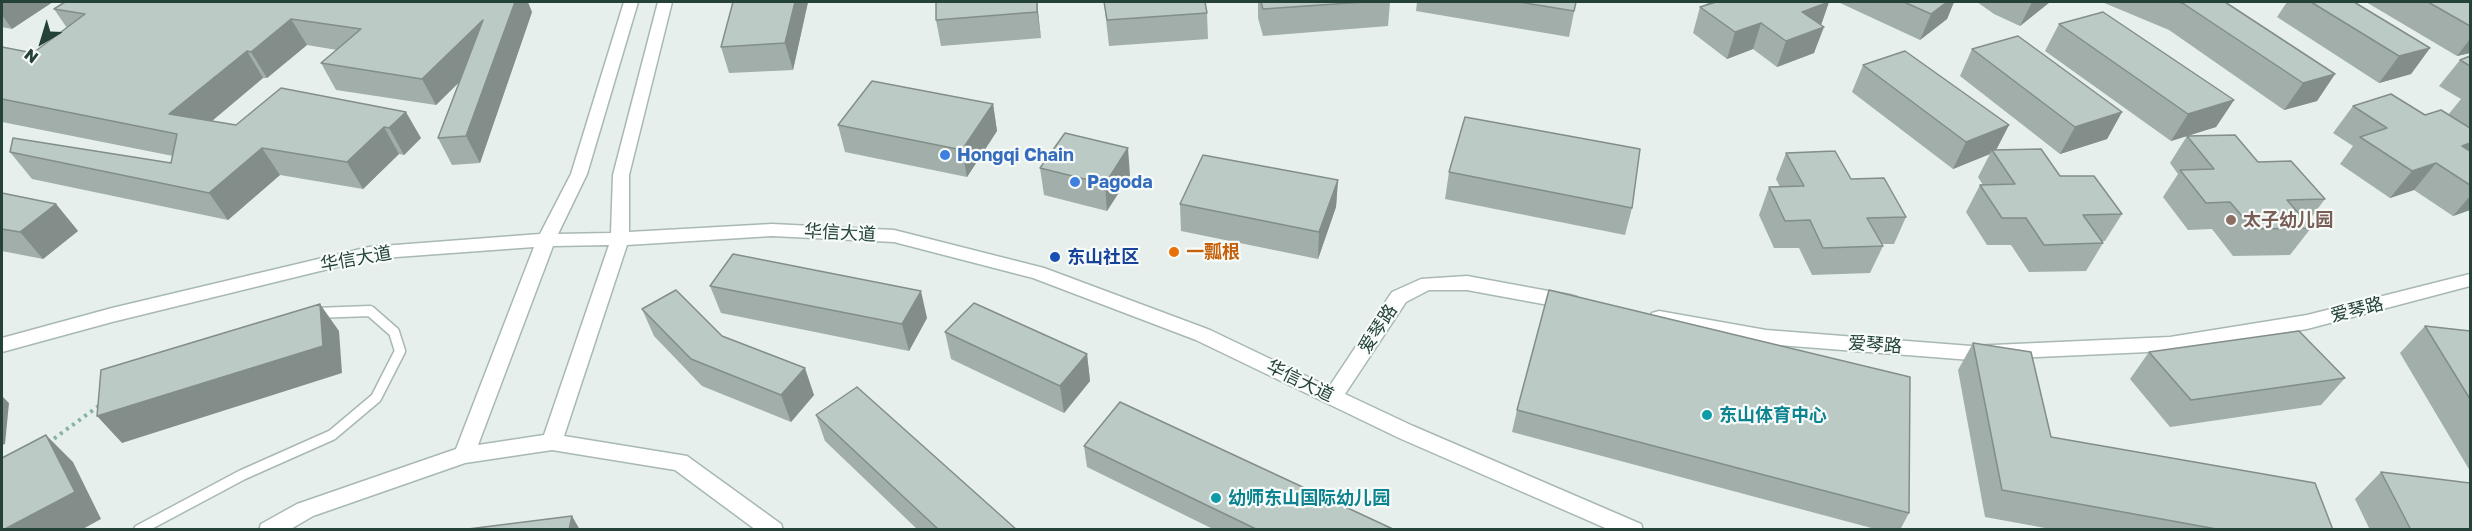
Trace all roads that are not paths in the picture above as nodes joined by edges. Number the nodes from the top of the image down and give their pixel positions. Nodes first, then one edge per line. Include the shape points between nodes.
1 (631, 2) edge
2 (664, 2) edge
3 (620, 239) junction
4 (546, 240) junction
5 (2470, 280) edge
6 (1589, 305) edge
7 (1644, 315) edge
8 (300, 316) edge
9 (2, 345) edge
10 (1333, 397) junction
11 (552, 442) junction
12 (464, 455) junction
13 (139, 530) edge
14 (269, 530) edge
15 (772, 530) edge
16 (1633, 530) edge

1 - 4 street via 579,174
2 - 3 street via 621,175
3 - 4 street, 华信大道
3 - 10 street, 华信大道 via 772,230 894,236 1038,273 1203,334
3 - 11 street
4 - 9 street, 华信大道 via 369,253
4 - 12 street
5 - 7 street, 爱琴路 via 2307,322 2170,344 2123,346 1971,352 1766,338
6 - 10 street, 爱琴路 via 1467,283 1427,284 1399,297
8 - 13 lane via 321,311 370,311 394,332 400,351 376,398 332,435 242,475
10 - 16 street, 华信大道
11 - 12 street
11 - 15 street via 680,462
12 - 14 street via 305,510

